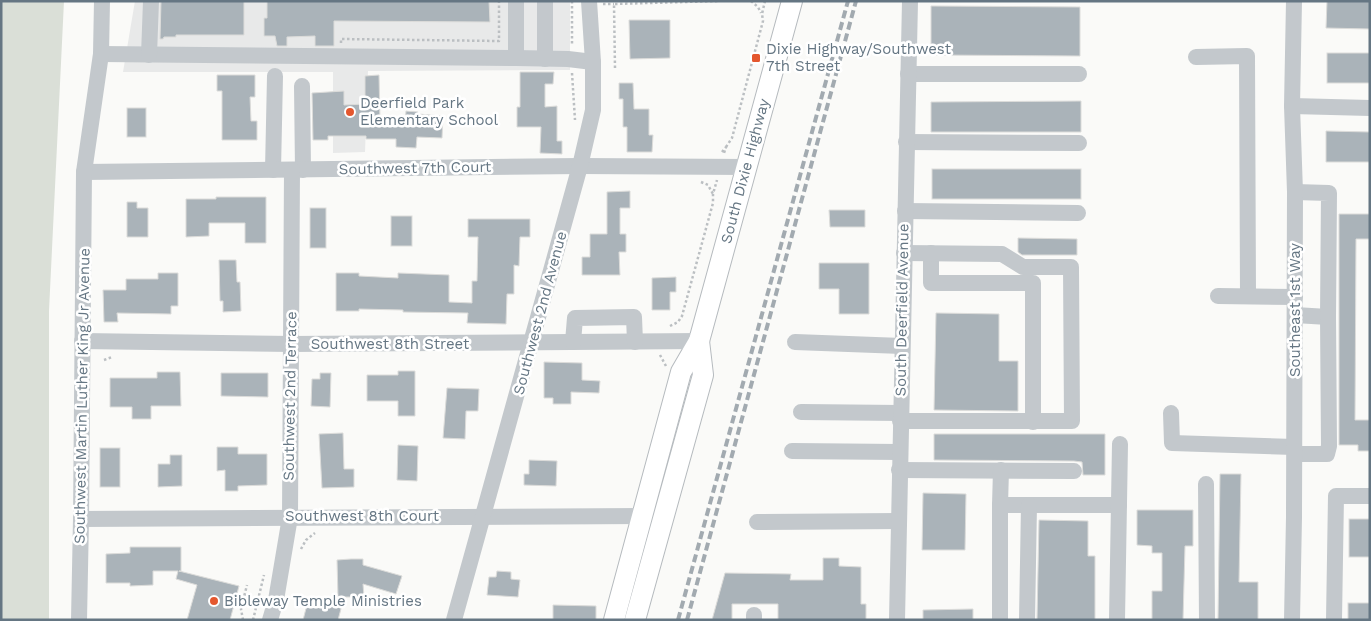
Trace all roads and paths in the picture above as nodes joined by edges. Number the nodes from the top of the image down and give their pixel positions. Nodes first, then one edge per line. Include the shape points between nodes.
1 (102, 1) edge
2 (151, 1) edge
3 (499, 1) edge
4 (516, 1) edge
5 (545, 1) edge
6 (572, 1) edge
7 (589, 1) edge
8 (720, 1) edge
9 (751, 1) edge
10 (766, 1) edge
11 (792, 1) edge
12 (910, 1) edge
13 (1294, 1) edge
14 (762, 14) junction
15 (101, 54) junction
16 (150, 55) junction
17 (341, 57) junction
18 (1196, 57) dead end
19 (516, 58) junction
20 (544, 59) junction
21 (572, 60) junction
22 (593, 62) junction
23 (615, 68) dead end
24 (908, 74) junction
25 (1079, 74) dead end
26 (275, 76) dead end
27 (302, 86) dead end
28 (1292, 106) junction
29 (1370, 108) edge
30 (575, 126) dead end
31 (906, 142) junction
32 (1079, 143) dead end
33 (726, 148) junction
34 (719, 161) junction
35 (580, 166) junction
36 (746, 167) junction
37 (273, 170) junction
38 (297, 170) junction
39 (84, 172) junction
40 (1295, 192) junction
41 (905, 211) junction
42 (1078, 212) dead end
43 (904, 253) junction
44 (931, 253) junction
45 (1023, 267) junction
46 (1034, 283) junction
47 (1218, 296) dead end
48 (1248, 296) junction
49 (1295, 297) junction
50 (686, 305) dead end
51 (1295, 315) junction
52 (1328, 317) junction
53 (82, 341) junction
54 (699, 341) junction
55 (573, 342) junction
56 (635, 342) junction
57 (795, 342) dead end
58 (531, 343) junction
59 (291, 344) junction
60 (902, 346) junction
61 (801, 412) dead end
62 (1172, 413) dead end
63 (900, 417) junction
64 (1033, 422) junction
65 (1120, 444) dead end
66 (792, 450) dead end
67 (1295, 450) junction
68 (899, 452) junction
69 (899, 470) junction
70 (1001, 470) junction
71 (1074, 471) dead end
72 (1206, 484) dead end
73 (1370, 496) edge
74 (1000, 505) junction
75 (1029, 505) junction
76 (1119, 505) junction
77 (483, 516) junction
78 (642, 516) junction
79 (290, 517) junction
80 (81, 519) junction
81 (898, 521) junction
82 (757, 522) dead end
83 (317, 531) dead end
84 (298, 557) dead end
85 (266, 567) dead end
86 (247, 585) dead end
87 (238, 603) dead end
88 (241, 609) junction
89 (79, 620) edge
90 (243, 620) edge
91 (253, 620) edge
92 (270, 620) edge
93 (454, 620) edge
94 (614, 620) edge
95 (635, 620) edge
96 (897, 620) edge
97 (1000, 620) edge
98 (1027, 620) edge
99 (1117, 620) edge
100 (1207, 620) edge
101 (1292, 620) edge
102 (1334, 620) edge

1 - 15 street, Southwest Martin Luther King Jr Avenue
2 - 16 street
3 - 17 path via 499,40 341,39
4 - 19 street
5 - 20 street
6 - 21 path
7 - 22 street, Southwest 2nd Avenue
8 - 23 path via 614,4
9 - 14 path
10 - 14 path
11 - 36 main road, South Dixie Highway
12 - 24 street, South Deerfield Avenue
13 - 28 street, Southeast 1st Way
14 - 33 path via 763,21 732,138
15 - 16 street
15 - 39 street, Southwest Martin Luther King Jr Avenue
16 - 17 street
17 - 19 street
18 - 48 street via 1248,56
19 - 20 street
20 - 21 street
21 - 22 street
21 - 30 path
22 - 35 street, Southwest 2nd Avenue via 593,110
24 - 25 street
24 - 31 street, South Deerfield Avenue
26 - 37 street
27 - 38 street, Southwest 2nd Terrace
28 - 29 street
28 - 40 street, Southeast 1st Way
31 - 32 street
31 - 41 street, South Deerfield Avenue
33 - 34 path
33 - 34 path
34 - 35 street, Southwest 7th Court
34 - 36 street, Southwest 7th Court
34 - 50 path via 713,203
35 - 38 street, Southwest 7th Court
35 - 58 street, Southwest 2nd Avenue
36 - 54 main road, South Dixie Highway
37 - 38 street, Southwest 7th Court
37 - 39 street, Southwest 7th Court
38 - 59 street, Southwest 2nd Terrace
39 - 53 street, Southwest Martin Luther King Jr Avenue
40 - 49 street, Southeast 1st Way
40 - 52 street via 1329,193
41 - 42 street
41 - 43 street, South Deerfield Avenue
43 - 44 street
43 - 60 street, South Deerfield Avenue
44 - 45 street via 1002,254
44 - 46 street via 931,283
45 - 46 street
45 - 64 street via 1071,267 1072,421
46 - 64 street
47 - 48 street
48 - 49 street
49 - 51 street, Southeast 1st Way
51 - 52 street
51 - 67 street, Southeast 1st Way
52 - 67 street via 1328,454
53 - 59 street, Southwest 8th Street
53 - 80 street, Southwest Martin Luther King Jr Avenue
54 - 56 street, Southwest 8th Street
54 - 78 main road, South Dixie Highway via 681,372
54 - 95 main road, South Dixie Highway via 703,375
55 - 56 street, Southwest 8th Street
55 - 56 street via 575,318 634,317
55 - 58 street, Southwest 8th Street
57 - 60 street
58 - 59 street, Southwest 8th Street
58 - 77 street, Southwest 2nd Avenue
59 - 79 street, Southwest 2nd Terrace
60 - 63 street, South Deerfield Avenue
61 - 63 street
62 - 67 street via 1172,443
63 - 64 street
63 - 68 street, South Deerfield Avenue
65 - 76 street
66 - 68 street
67 - 101 street, Southeast 1st Way
68 - 69 street, South Deerfield Avenue
69 - 70 street
69 - 81 street, South Deerfield Avenue
70 - 71 street
70 - 74 street
72 - 100 street
73 - 102 street via 1336,496
74 - 75 street
74 - 97 street
75 - 76 street
75 - 98 street
76 - 99 street
77 - 78 street, Southwest 8th Court
77 - 79 street, Southwest 8th Court
77 - 93 street, Southwest 2nd Avenue
78 - 94 main road, South Dixie Highway
79 - 80 street, Southwest 8th Court
79 - 92 street, Southwest 2nd Terrace
80 - 89 street, Southwest Martin Luther King Jr Avenue
81 - 82 street
81 - 96 street, South Deerfield Avenue
83 - 84 path via 306,540
85 - 91 path
86 - 88 path
87 - 88 path
88 - 90 path

